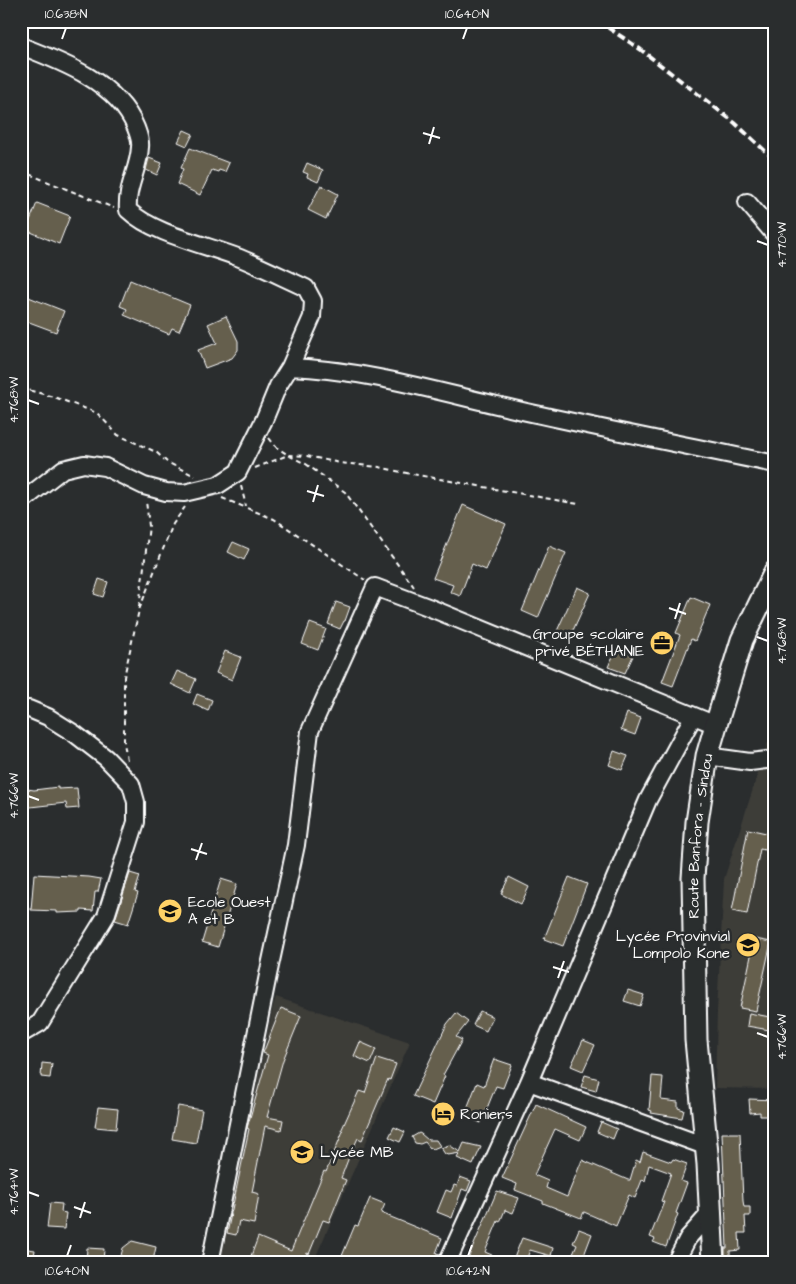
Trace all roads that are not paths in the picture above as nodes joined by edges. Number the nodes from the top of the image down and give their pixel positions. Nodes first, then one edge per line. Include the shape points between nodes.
1 (21, 46) edge
2 (747, 202) dead end
3 (775, 235) edge
4 (290, 367) junction
5 (775, 464) edge
6 (21, 502) edge
7 (775, 572) edge
8 (21, 710) edge
9 (693, 716) junction
10 (716, 726) junction
11 (707, 756) junction
12 (775, 759) edge
13 (21, 1034) edge
14 (529, 1082) junction
15 (705, 1146) junction
16 (711, 1212) junction
17 (210, 1263) edge
18 (447, 1263) edge
19 (675, 1263) edge
20 (713, 1263) edge

1 - 4 street via 81,72 118,100 133,120 140,148 127,198 128,210 137,219 306,288 312,301 312,317
2 - 3 street
4 - 5 street via 395,380 517,410
4 - 6 street via 238,472 218,484 184,493 166,492 144,486 105,467 84,464 63,469
7 - 10 main road, Route Banfora - Sindou via 742,640
8 - 13 street via 48,717 106,758 131,784 136,802 136,822 106,916 40,1023
9 - 10 street
9 - 14 street via 648,800
9 - 17 street via 375,587 310,731 296,845
10 - 11 main road, Route Banfora - Sindou
11 - 12 street via 750,762
11 - 15 main road, Route Banfora - Sindou via 693,878 696,1040
14 - 15 street
14 - 18 street
15 - 16 main road, Route Banfora - Sindou
16 - 19 street via 688,1238
16 - 20 main road, Route Banfora - Sindou

